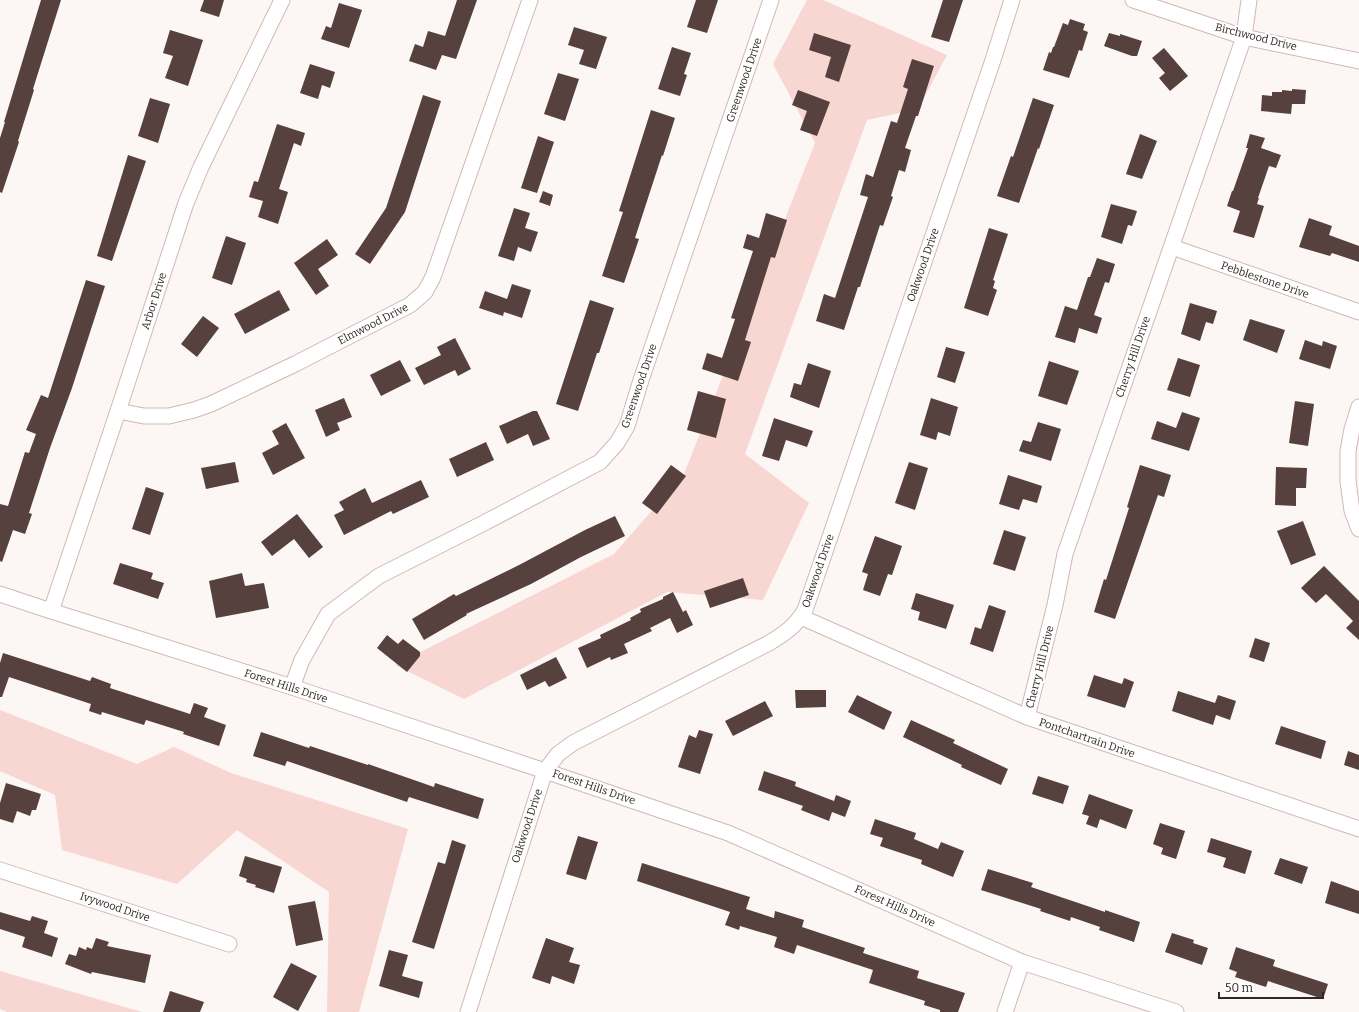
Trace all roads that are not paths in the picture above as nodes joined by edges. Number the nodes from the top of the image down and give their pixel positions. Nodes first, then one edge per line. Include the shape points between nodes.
1 (282, 0) edge
2 (530, 0) edge
3 (771, 0) edge
4 (1012, 0) edge
5 (1133, 0) edge
6 (1249, 0) edge
7 (1244, 37) junction
8 (1359, 61) edge
9 (1172, 247) junction
10 (1359, 312) edge
11 (1359, 407) edge
12 (118, 411) junction
13 (1359, 529) edge
14 (0, 594) edge
15 (51, 611) junction
16 (801, 617) junction
17 (292, 687) junction
18 (1027, 717) junction
19 (545, 771) junction
20 (1359, 829) edge
21 (0, 870) edge
22 (229, 944) dead end
23 (1022, 962) junction
24 (468, 1012) edge
25 (1005, 1012) edge
26 (1176, 1012) edge

1 - 12 street, Arbor Drive via 186,203
2 - 12 street, Elmwood Drive via 433,277 425,292 410,305 391,315 211,404 169,416 144,416
3 - 17 street, Greenwood Drive via 626,426 617,443 600,462 379,576 328,614 302,660
4 - 16 street, Oakwood Drive
5 - 7 street, Birchwood Drive
6 - 7 street, Cherry Hill Drive
7 - 8 street, Birchwood Drive
7 - 9 street, Cherry Hill Drive
9 - 10 street, Pebblestone Drive
9 - 18 street, Cherry Hill Drive via 1065,554 1056,605
11 - 13 street via 1348,451 1352,511
12 - 15 street, Arbor Drive
14 - 15 street, Forest Hills Drive
15 - 17 street, Forest Hills Drive
16 - 18 street, Pontchartrain Drive
16 - 19 street, Oakwood Drive via 769,643 573,743 558,754
17 - 19 street, Forest Hills Drive
18 - 20 street, Pontchartrain Drive
19 - 23 street, Forest Hills Drive via 728,833
19 - 24 street, Oakwood Drive
21 - 22 street, Ivywood Drive
23 - 25 street
23 - 26 street, Forest Hills Drive

